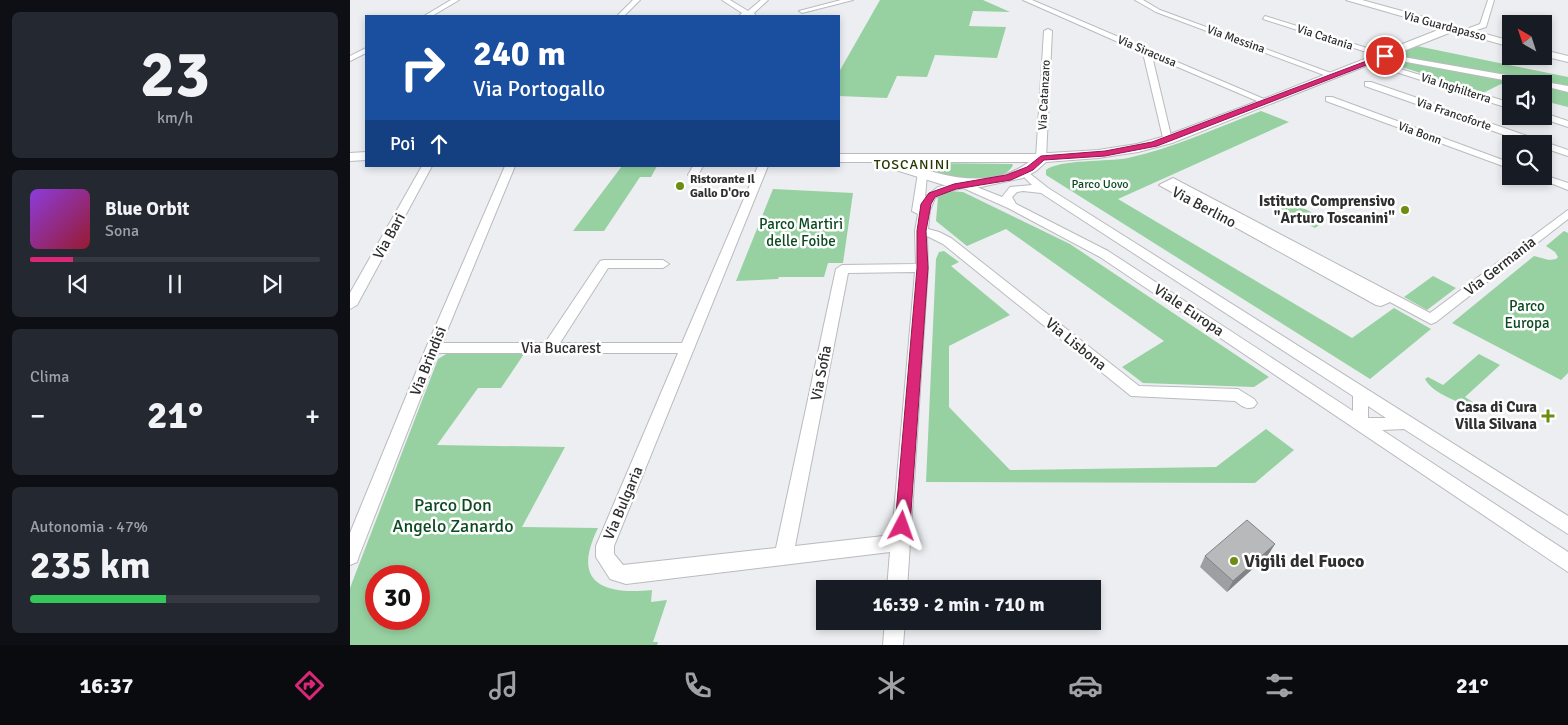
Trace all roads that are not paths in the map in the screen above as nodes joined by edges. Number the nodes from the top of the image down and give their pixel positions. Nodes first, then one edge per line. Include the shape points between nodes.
1 (456, 0) edge
2 (637, 0) edge
3 (718, 0) edge
4 (725, 0) edge
5 (764, 0) edge
6 (811, 0) edge
7 (850, 0) edge
8 (1026, 0) edge
9 (1138, 0) edge
10 (1351, 0) edge
11 (1491, 0) edge
12 (800, 14) edge
13 (429, 15) edge
14 (621, 15) edge
15 (747, 15) edge
16 (1265, 18) dead end
17 (1453, 28) junction
18 (1048, 31) dead end
19 (1468, 32) junction
20 (1502, 41) edge
21 (1400, 50) junction
22 (365, 51) edge
23 (1147, 51) junction
24 (1552, 55) edge
25 (1385, 56) junction
26 (350, 59) edge
27 (1568, 59) edge
28 (1412, 60) junction
29 (1371, 61) junction
30 (1335, 76) junction
31 (1502, 77) edge
32 (1368, 84) dead end
33 (1552, 86) edge
34 (1568, 89) edge
35 (1330, 99) dead end
36 (1267, 102) junction
37 (1502, 103) edge
38 (1552, 119) edge
39 (1568, 124) edge
40 (1516, 135) edge
41 (1167, 140) junction
42 (1552, 147) edge
43 (1568, 153) edge
44 (350, 156) edge
45 (365, 156) edge
46 (840, 158) edge
47 (867, 158) junction
48 (931, 158) junction
49 (1041, 158) junction
50 (1502, 163) edge
51 (1020, 165) junction
52 (426, 167) edge
53 (510, 167) edge
54 (763, 167) edge
55 (922, 175) junction
56 (1552, 181) edge
57 (964, 185) junction
58 (1568, 187) edge
59 (1044, 190) junction
60 (1012, 206) junction
61 (1568, 214) edge
62 (1563, 224) edge
63 (922, 226) junction
64 (663, 264) dead end
65 (922, 268) junction
66 (1390, 296) junction
67 (350, 305) edge
68 (1432, 318) joint
69 (433, 348) junction
70 (549, 348) junction
71 (689, 348) junction
72 (1361, 394) junction
73 (1249, 403) dead end
74 (1406, 424) junction
75 (1360, 425) junction
76 (1568, 526) edge
77 (901, 542) junction
78 (350, 556) edge
79 (784, 556) junction
80 (1568, 563) edge
81 (899, 580) edge
82 (894, 630) edge
83 (893, 645) edge

1 - 13 street
2 - 14 street
3 - 15 street
4 - 15 street
5 - 15 street
6 - 12 street
7 - 12 street
8 - 23 street, Via Siracusa
9 - 30 street, Via Messina via 1158,11
10 - 17 street, Via Guardapasso
11 - 19 street via 1483,25
16 - 25 street, Via Catania
17 - 19 street, Via Guardapasso
17 - 21 street
18 - 49 street, Via Catanzaro
19 - 20 street, Via Guardapasso
21 - 25 street
21 - 28 street
22 - 26 street
23 - 36 street, Via Siracusa
23 - 41 street
24 - 27 street
25 - 28 street, Via Catania
25 - 29 street
28 - 31 street, Via Catania
29 - 30 street
29 - 37 street, Via Inghilterra
30 - 36 street
32 - 40 street, Via Francoforte
33 - 34 street
35 - 50 street, Via Bonn
36 - 41 street
38 - 39 street
41 - 49 street via 1115,152
42 - 43 street, Via Francoforte
44 - 45 street
46 - 47 street
47 - 48 street
47 - 55 street
48 - 51 street
48 - 55 street via 923,166
49 - 51 street
51 - 57 street via 994,181
51 - 59 street, Viale Europa
52 - 67 street, Via Bari
53 - 69 street, Via Brindisi
54 - 71 street, Via Bulgaria
55 - 57 street
55 - 63 street via 918,214
56 - 58 street
57 - 60 street, Viale Europa
57 - 63 street via 932,195 926,204
59 - 60 street, Viale Europa via 1026,187 1013,190 1007,197
59 - 72 street, Viale Europa
60 - 75 street, Viale Europa via 1104,254
61 - 62 street, Via Germania
62 - 68 street, Via Germania
63 - 65 street
63 - 73 street, Via Lisbona via 946,241 1136,392 1238,395
64 - 70 street via 604,264
65 - 77 street
65 - 79 street, Via Sofia via 842,269
66 - 66 street, Via Berlino via 1173,181 1164,185 1381,302
66 - 68 street, Via Berlino
69 - 70 street, Via Bucarest
69 - 78 street, Via Brindisi
70 - 71 street, Via Bucarest
71 - 79 street, Via Bulgaria via 605,546 605,556 618,573 626,575
72 - 74 street, Viale Europa
72 - 75 street
74 - 75 street
74 - 76 street, Viale Europa
75 - 80 street, Viale Europa
77 - 79 street, Via Bulgaria
77 - 81 street
82 - 83 street

